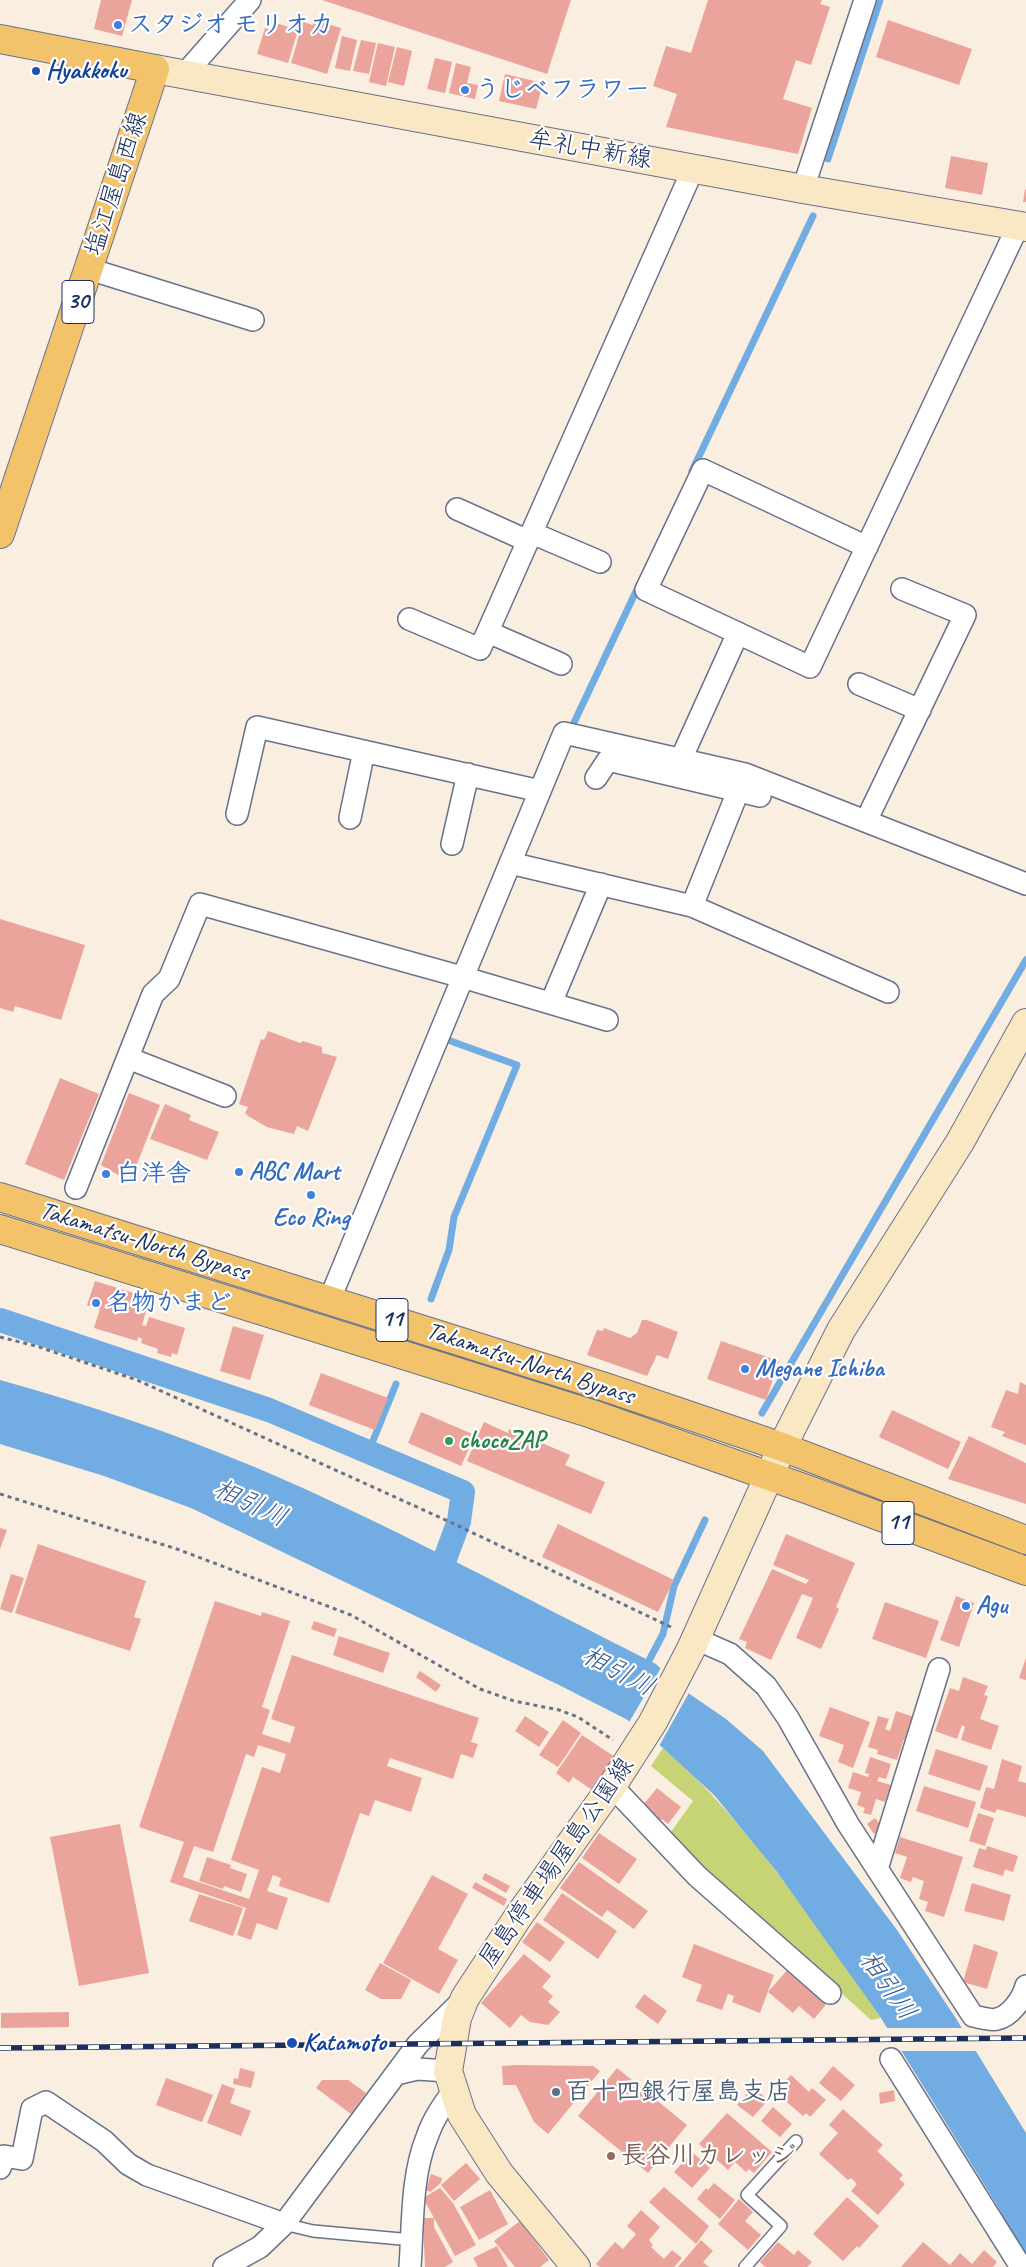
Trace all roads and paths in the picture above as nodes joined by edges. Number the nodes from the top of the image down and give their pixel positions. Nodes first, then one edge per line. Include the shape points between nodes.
1 (250, 0) edge
2 (865, 0) edge
3 (0, 39) edge
4 (156, 69) junction
5 (184, 75) junction
6 (693, 168) junction
7 (803, 189) junction
8 (1022, 227) edge
9 (89, 269) junction
10 (253, 320) dead end
11 (457, 510) dead end
12 (0, 534) edge
13 (530, 537) junction
14 (867, 547) junction
15 (600, 562) dead end
16 (902, 590) dead end
17 (409, 620) dead end
18 (488, 632) junction
19 (738, 633) junction
20 (560, 664) dead end
21 (859, 684) dead end
22 (920, 710) junction
23 (364, 751) junction
24 (681, 759) junction
25 (468, 774) junction
26 (596, 778) dead end
27 (742, 782) junction
28 (540, 791) junction
29 (760, 796) dead end
30 (237, 814) dead end
31 (350, 818) dead end
32 (866, 822) junction
33 (452, 844) dead end
34 (510, 862) junction
35 (601, 884) junction
36 (1026, 884) edge
37 (692, 906) junction
38 (462, 977) junction
39 (888, 992) dead end
40 (552, 1003) junction
41 (607, 1020) dead end
42 (1026, 1023) edge
43 (128, 1058) junction
44 (225, 1096) dead end
45 (76, 1188) dead end
46 (0, 1197) edge
47 (0, 1229) edge
48 (329, 1301) junction
49 (0, 1337) edge
50 (782, 1447) junction
51 (769, 1476) junction
52 (0, 1494) edge
53 (1026, 1540) edge
54 (1026, 1571) edge
55 (693, 1644) junction
56 (939, 1669) dead end
57 (636, 1751) junction
58 (612, 1786) junction
59 (877, 1869) junction
60 (1026, 1986) edge
61 (830, 1993) dead end
62 (465, 1998) junction
63 (891, 2059) dead end
64 (396, 2074) junction
65 (451, 2080) junction
66 (796, 2141) dead end
67 (0, 2168) edge
68 (284, 2224) junction
69 (412, 2240) junction
70 (224, 2267) edge
71 (410, 2267) edge
72 (576, 2267) edge
73 (745, 2267) edge
74 (1021, 2267) edge

1 - 5 street
2 - 7 street
3 - 4 main road
4 - 5 main road, 牟礼中新線
4 - 9 main road, 塩江屋島西線 / 30
5 - 6 main road, 牟礼中新線
6 - 7 main road, 牟礼中新線
6 - 13 street
7 - 8 main road, 牟礼中新線
8 - 14 street
9 - 10 street
9 - 12 main road, 塩江屋島西線 / 30
11 - 13 street
13 - 15 street
13 - 18 street
14 - 19 street via 810,667
14 - 19 street via 703,470 646,590
16 - 22 street via 965,615
17 - 18 street via 480,649
18 - 20 street
19 - 24 street
21 - 22 street
22 - 32 street
23 - 25 street
23 - 30 street via 257,727
23 - 31 street
24 - 27 street
24 - 28 street via 564,732
25 - 28 street
25 - 33 street
26 - 27 street via 608,760
27 - 29 street
27 - 32 street
27 - 37 street
28 - 34 street
32 - 36 street
34 - 35 street
34 - 38 street
35 - 37 street
35 - 40 street
37 - 39 street
38 - 40 street
38 - 43 street via 200,904 169,979 153,994
38 - 48 street
40 - 41 street
42 - 50 main road, 屋島停車場屋島公園線 via 960,1142 841,1330
43 - 44 street
43 - 45 street
46 - 48 main road, Takamatsu-North Bypass / 11
47 - 51 main road, Takamatsu-North Bypass / 11 via 592,1414
48 - 50 main road, Takamatsu-North Bypass / 11 via 602,1386
49 - 55 path via 137,1380 450,1522
50 - 51 main road, 屋島停車場屋島公園線
50 - 53 main road, Takamatsu-North Bypass / 11
51 - 54 main road, Takamatsu-North Bypass / 11
51 - 55 main road, 屋島停車場屋島公園線
52 - 57 path via 176,1549 351,1615 480,1689 578,1717
55 - 57 main road, 屋島停車場屋島公園線
55 - 59 street via 730,1654 766,1686
56 - 59 street
57 - 58 main road, 屋島停車場屋島公園線
58 - 61 street via 697,1876
58 - 62 main road, 屋島停車場屋島公園線 via 518,1917
59 - 60 street via 972,2016 997,2019 1010,2011 1023,1996
62 - 64 street via 418,2044
62 - 65 main road, 屋島停車場屋島公園線 via 457,2018
63 - 74 street
64 - 65 street via 417,2069
64 - 68 street
65 - 69 street via 426,2138 416,2192
65 - 72 main road via 466,2122 498,2173
66 - 73 lane via 747,2195 781,2226
67 - 68 street via 4,2156 22,2159 32,2109 46,2102 147,2175
68 - 69 lane
68 - 70 street via 260,2247
69 - 71 street

